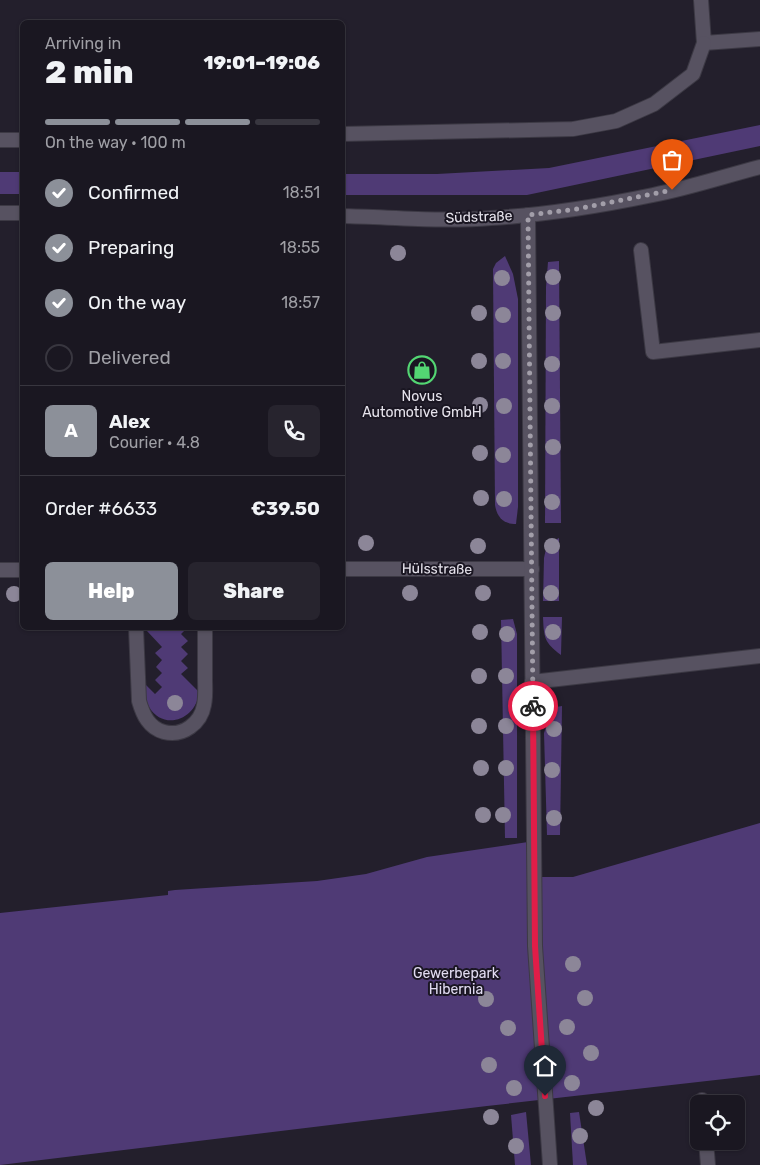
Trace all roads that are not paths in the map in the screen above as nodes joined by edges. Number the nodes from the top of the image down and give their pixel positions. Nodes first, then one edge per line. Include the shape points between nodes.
1 (701, 0) edge
2 (760, 39) edge
3 (704, 43) junction
4 (345, 134) edge
5 (0, 140) edge
6 (20, 140) edge
7 (760, 167) edge
8 (0, 213) edge
9 (20, 213) edge
10 (528, 215) junction
11 (345, 216) edge
12 (641, 250) dead end
13 (760, 340) edge
14 (345, 569) edge
15 (532, 569) junction
16 (0, 570) edge
17 (20, 570) edge
18 (136, 630) edge
19 (204, 630) edge
20 (760, 656) edge
21 (532, 682) junction
22 (707, 1150) edge
23 (550, 1165) edge
24 (708, 1165) edge

1 - 3 street
2 - 3 street
3 - 4 street via 693,74 654,104 616,121 573,129
5 - 6 street
7 - 10 street, Südstraße via 655,195
8 - 9 street
10 - 11 street, Südstraße via 462,219
10 - 15 street
12 - 13 street via 652,352
14 - 15 street, Hülsstraße
15 - 21 street
16 - 17 street
18 - 19 street via 138,695 142,713 155,729 170,733 192,726 203,709
20 - 21 street
21 - 23 street via 535,946
22 - 24 street

